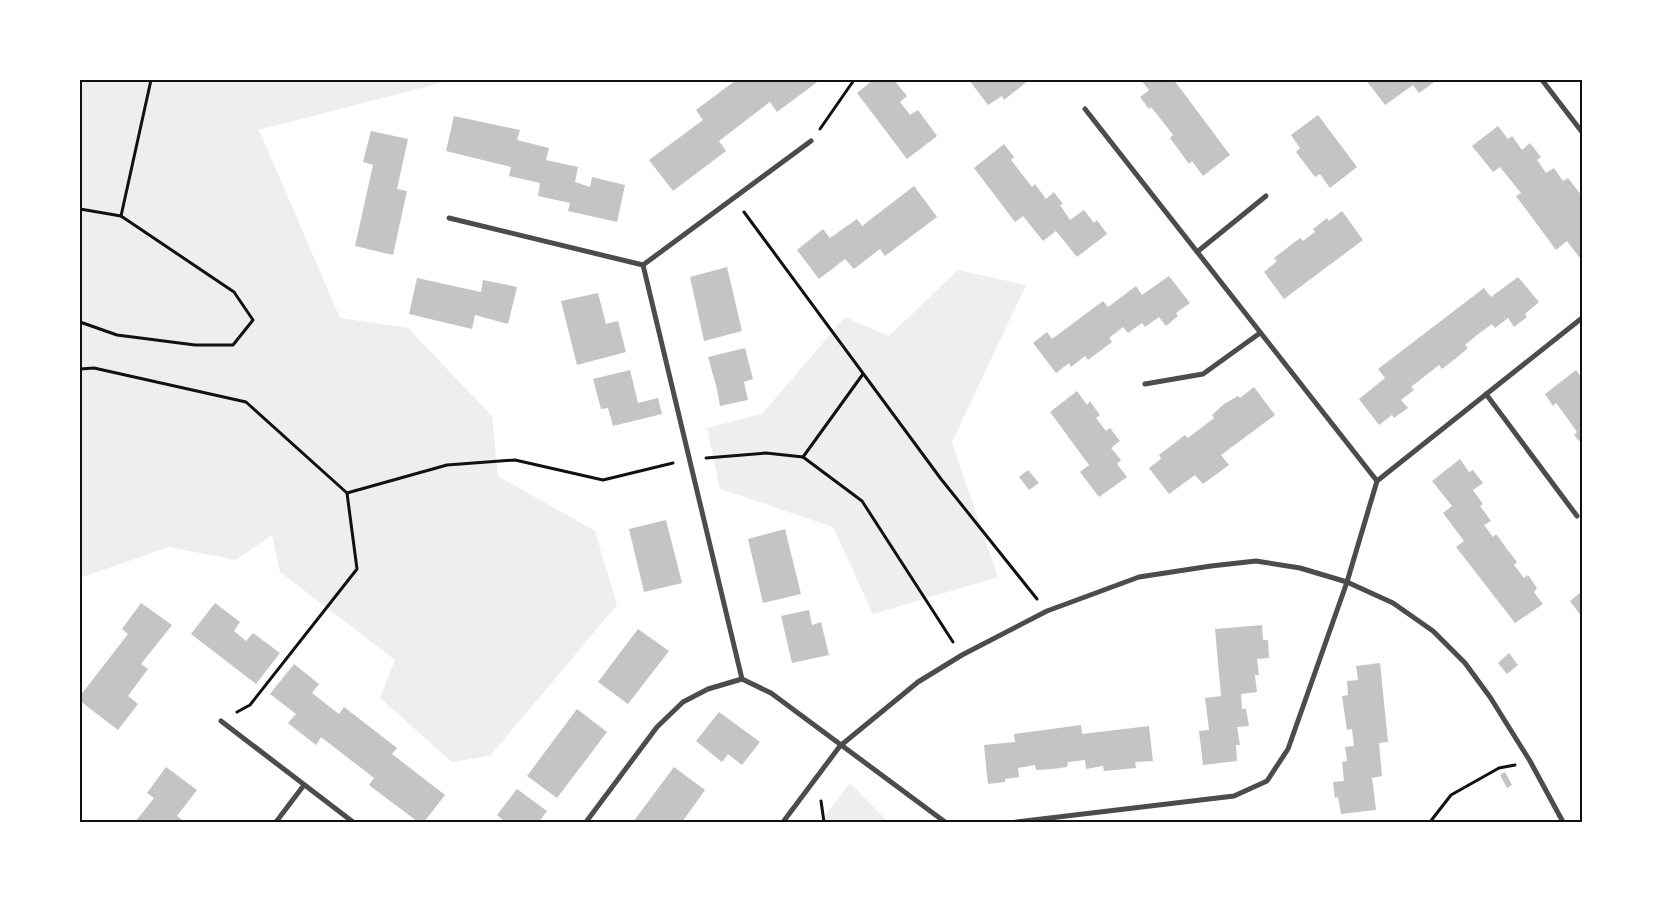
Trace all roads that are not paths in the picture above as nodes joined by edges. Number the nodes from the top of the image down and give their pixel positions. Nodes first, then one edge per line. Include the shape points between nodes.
1 (1542, 80) edge
2 (1084, 110) dead end
3 (1582, 132) edge
4 (811, 141) road end
5 (1266, 196) dead end
6 (449, 218) dead end
7 (1197, 252) junction
8 (643, 265) junction
9 (1582, 318) edge
10 (1260, 333) junction
11 (1145, 384) dead end
12 (1486, 394) junction
13 (1377, 481) junction
14 (1577, 516) dead end
15 (1347, 582) junction
16 (742, 679) junction
17 (221, 721) road end
18 (840, 746) junction
19 (304, 785) junction
20 (276, 822) edge
21 (353, 822) edge
22 (586, 822) edge
23 (784, 822) edge
24 (945, 822) edge
25 (1016, 822) edge
26 (1563, 822) edge

1 - 3 street
2 - 7 street
4 - 8 street
5 - 7 street
6 - 8 street
7 - 10 street
8 - 16 street
9 - 12 street
10 - 11 street via 1203,374
10 - 13 street
12 - 13 street
12 - 14 street
13 - 15 street
15 - 18 street via 1300,568 1256,561 1139,577 1047,611 962,655 918,682
15 - 25 street via 1288,749 1268,781 1234,796
15 - 26 street via 1393,603 1433,631 1465,663 1530,761
16 - 18 street via 771,694
16 - 22 street via 708,689 683,702 658,727
17 - 19 street
18 - 23 street
18 - 24 street
19 - 20 street
19 - 21 street

